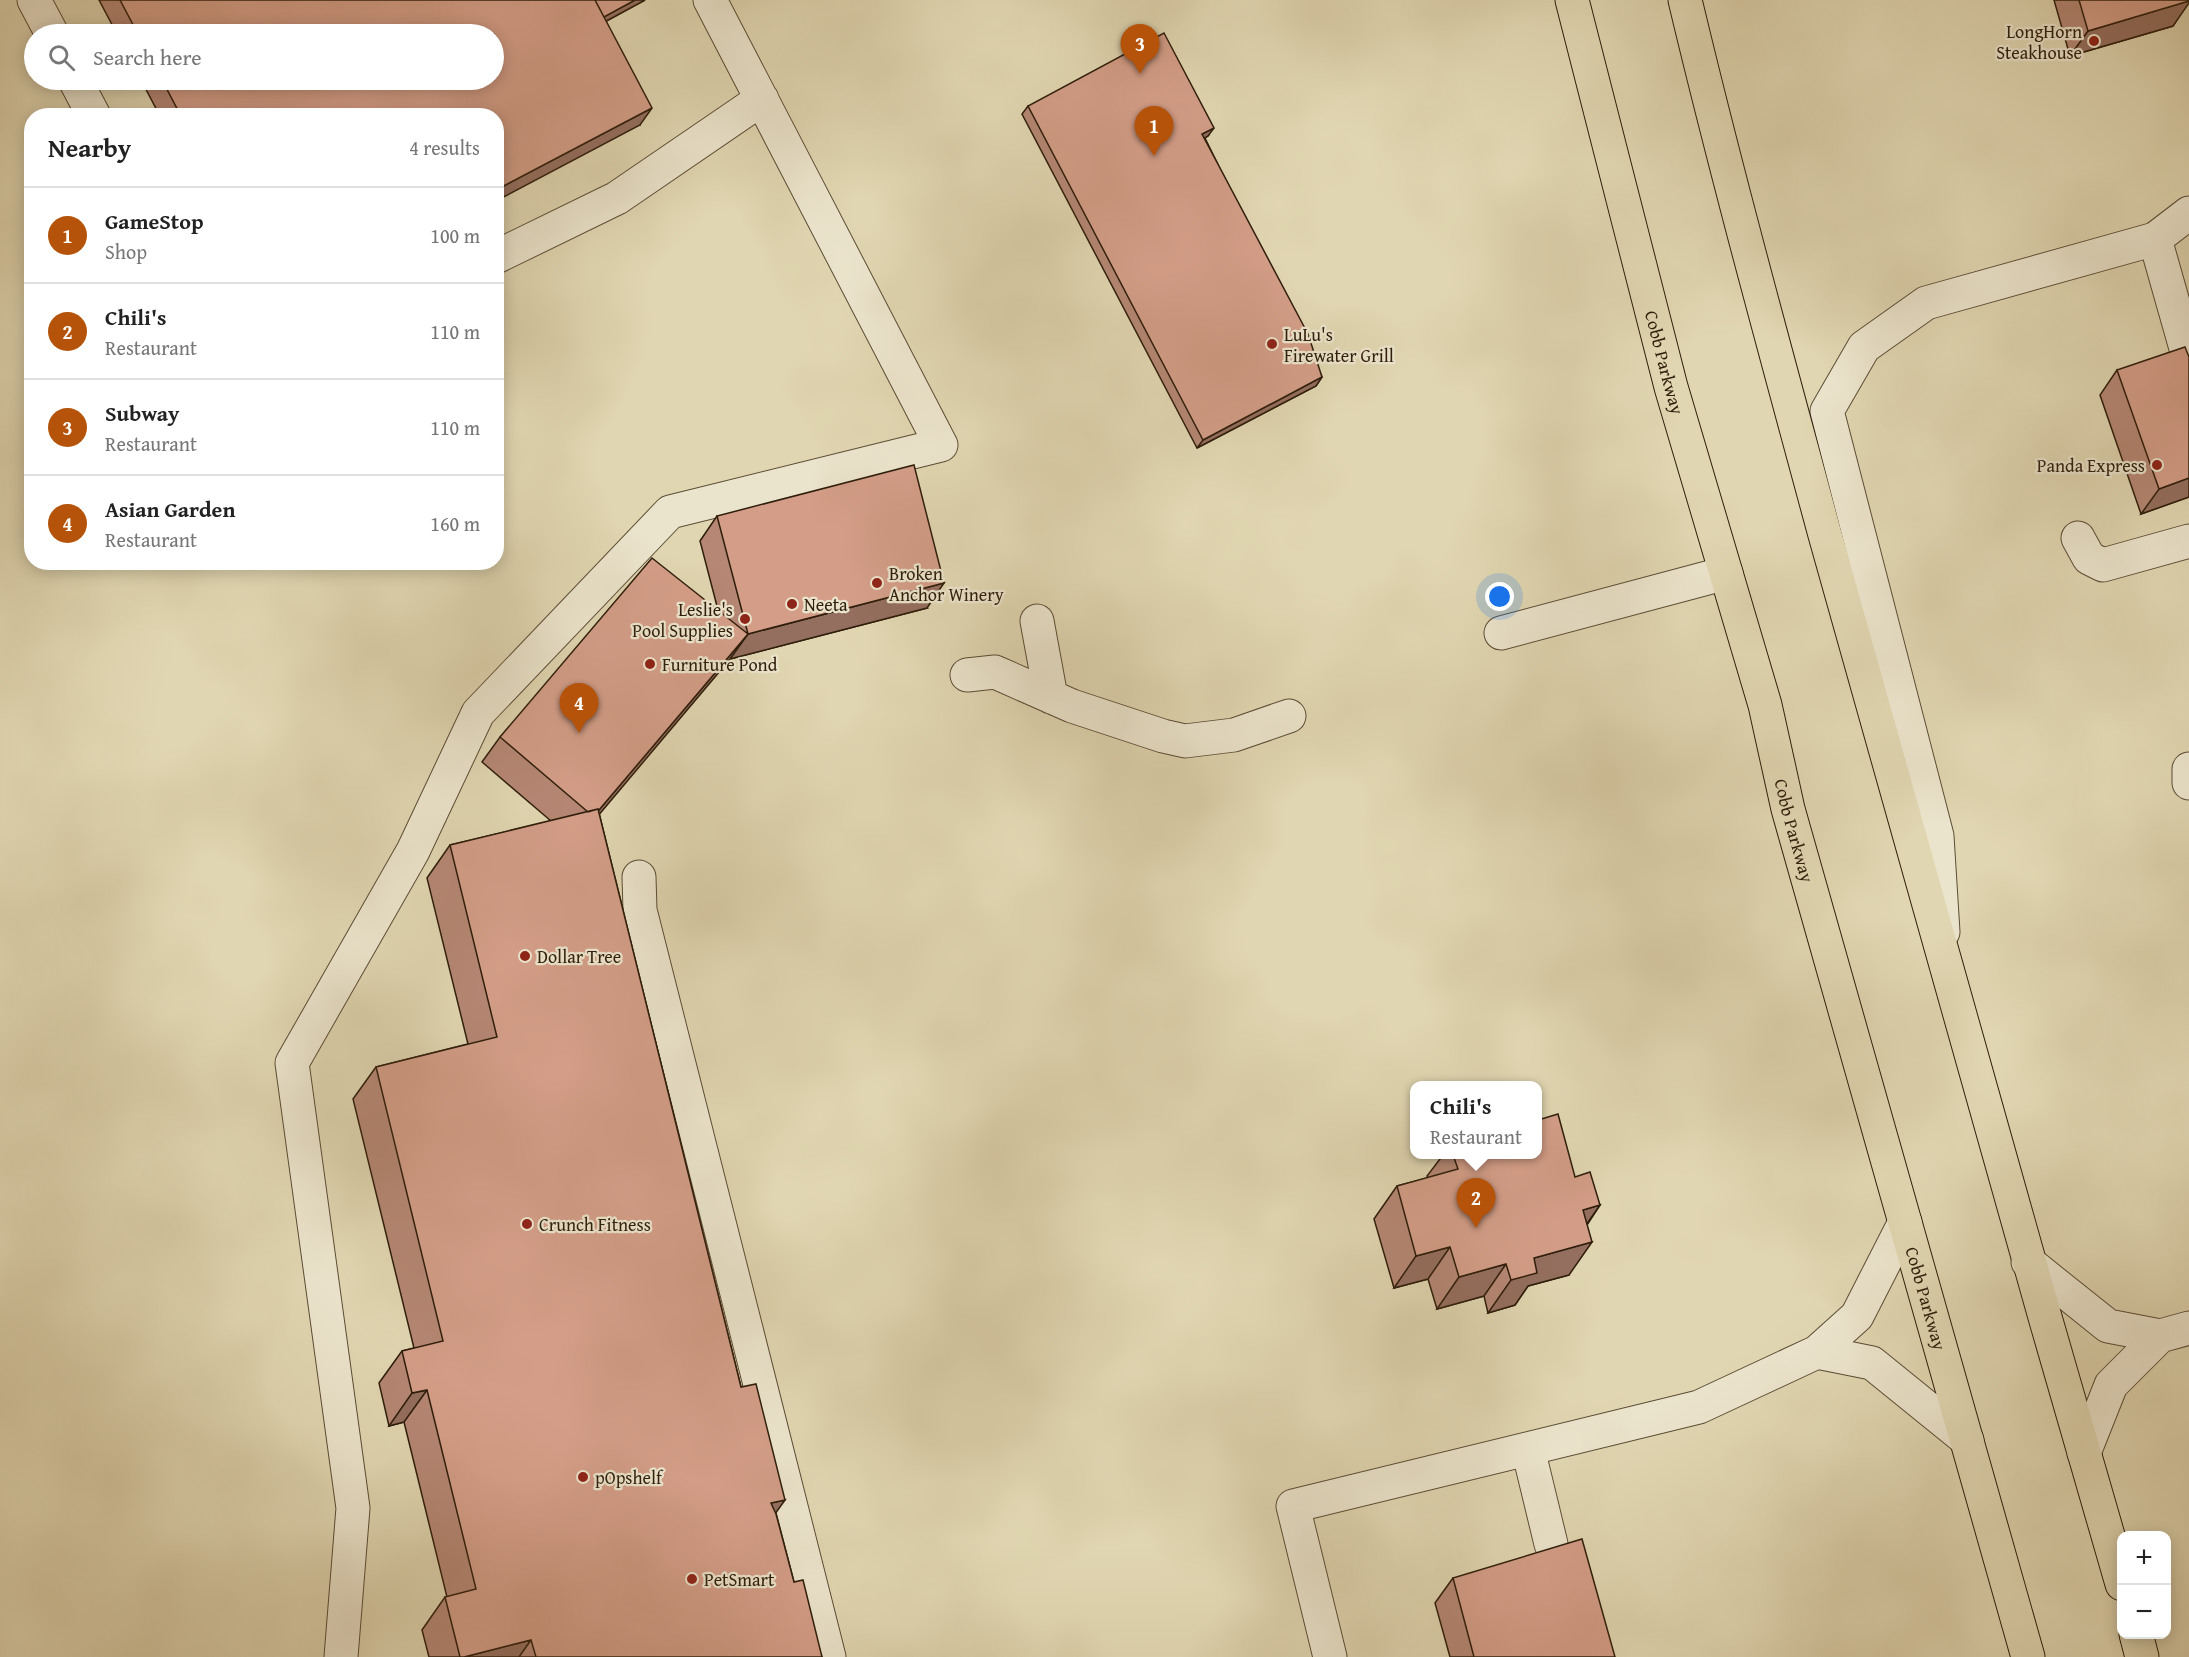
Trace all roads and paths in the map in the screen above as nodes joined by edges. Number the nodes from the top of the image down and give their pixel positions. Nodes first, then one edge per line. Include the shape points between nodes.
1 (34, 0) edge
2 (710, 0) edge
3 (1572, 0) edge
4 (1686, 0) edge
5 (47, 24) edge
6 (80, 90) edge
7 (762, 99) junction
8 (90, 108) edge
9 (2189, 213) edge
10 (2155, 239) junction
11 (504, 253) edge
12 (2185, 344) edge
13 (2078, 537) dead end
14 (2189, 541) edge
15 (1726, 573) junction
16 (1037, 621) dead end
17 (1501, 633) dead end
18 (967, 675) dead end
19 (1051, 697) junction
20 (1289, 716) dead end
21 (2189, 770) edge
22 (2189, 783) edge
23 (639, 877) dead end
24 (1945, 966) junction
25 (1905, 1222) junction
26 (2028, 1262) junction
27 (2175, 1332) edge
28 (1817, 1352) junction
29 (1967, 1440) junction
30 (1528, 1449) junction
31 (2084, 1453) junction
32 (1551, 1544) dead end
33 (2117, 1570) edge
34 (2137, 1639) edge
35 (341, 1657) edge
36 (829, 1657) edge
37 (1330, 1657) edge
38 (2028, 1657) edge
39 (2142, 1657) edge

1 - 5 lane
2 - 7 lane
3 - 15 main road, Cobb Parkway via 1671,387
4 - 24 main road via 1720,147
6 - 8 lane
7 - 11 lane via 617,198
7 - 35 lane via 941,445 670,512 478,713 413,851 292,1063 353,1508
9 - 10 lane
10 - 12 lane
10 - 24 lane via 1926,303 1864,346 1827,411 1937,836
13 - 14 lane via 2089,558 2103,565
15 - 17 lane
15 - 25 main road, Cobb Parkway
16 - 19 lane
18 - 19 lane via 994,672
19 - 20 lane via 1185,741 1234,735
21 - 22 lane
23 - 36 lane via 640,910
24 - 26 main road
25 - 28 lane via 1857,1316
25 - 29 main road, Cobb Parkway
26 - 27 lane via 2108,1326
26 - 31 main road
27 - 31 lane via 2111,1385
28 - 29 lane via 1872,1363
28 - 30 lane via 1699,1407
29 - 38 main road, Cobb Parkway
30 - 32 lane
30 - 37 lane via 1293,1506
31 - 33 main road
34 - 39 main road

